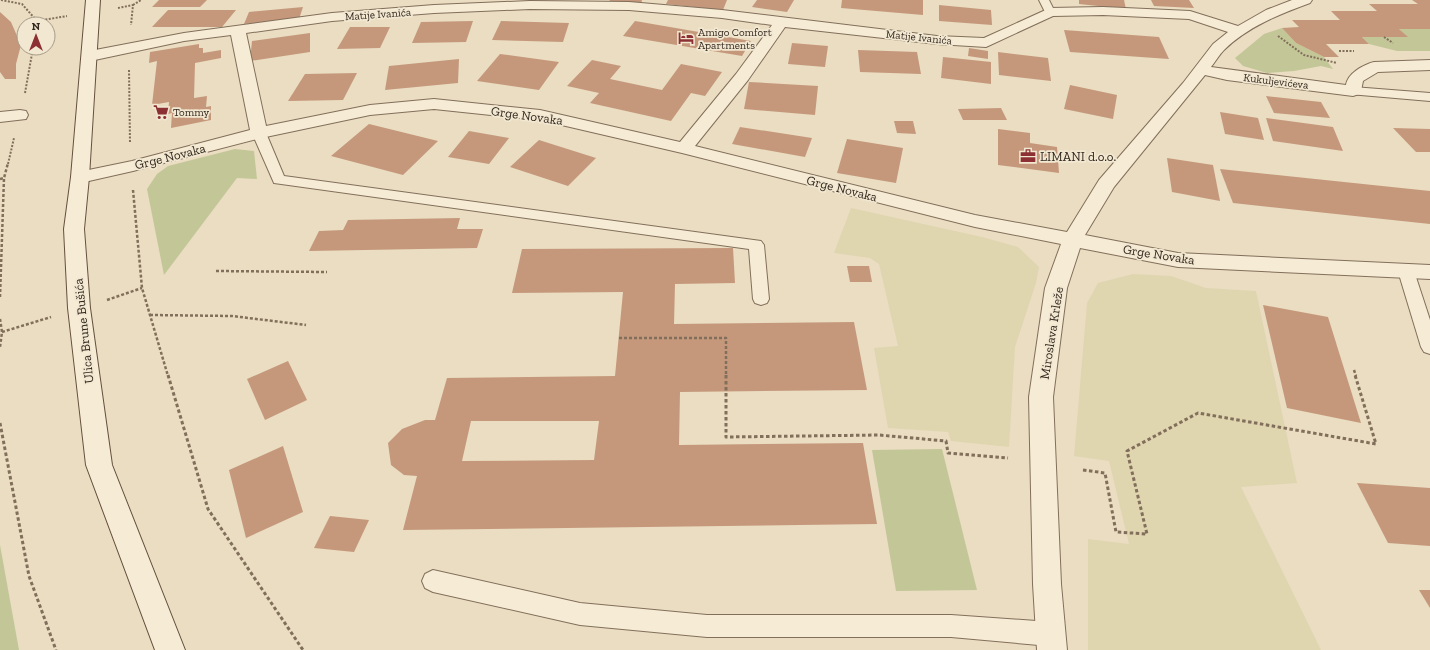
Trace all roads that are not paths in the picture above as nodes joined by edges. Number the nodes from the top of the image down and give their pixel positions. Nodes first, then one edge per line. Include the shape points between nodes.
1 (1305, 0) edge
2 (93, 6) edge
3 (1047, 6) edge
4 (781, 22) junction
5 (238, 31) junction
6 (1239, 31) junction
7 (90, 56) junction
8 (1430, 66) edge
9 (1201, 70) junction
10 (1353, 91) junction
11 (1430, 97) edge
12 (20, 114) road end
13 (0, 117) edge
14 (259, 133) junction
15 (684, 148) junction
16 (80, 177) junction
17 (1073, 239) junction
18 (1406, 271) junction
19 (1430, 272) edge
20 (761, 299) dead end
21 (1430, 346) edge
22 (433, 581) dead end
23 (1051, 642) edge
24 (170, 650) edge

1 - 6 street, Miroslava Krleže via 1270,13
2 - 7 street, Ulica Brune Bušića
3 - 4 street, Matije Ivanića via 986,43 937,40
3 - 6 street, Matije Ivanića via 1190,15
4 - 5 street, Matije Ivanića via 630,6 530,5 332,17
4 - 15 street via 742,77
5 - 7 street, Matije Ivanića via 184,37
5 - 14 street
6 - 9 street, Miroslava Krleže via 1218,47
7 - 16 street, Ulica Brune Bušića
8 - 10 street via 1374,67 1355,79
9 - 10 street, Kukuljevićeva
9 - 17 street, Miroslava Krleže via 1106,184
10 - 11 lane, Kukuljevićeva
12 - 13 street
14 - 15 street, Grge Novaka via 370,110 434,104 540,115
14 - 16 street, Grge Novaka
14 - 20 lane via 279,180 756,245
15 - 17 street, Grge Novaka via 975,221
16 - 24 street, Ulica Brune Bušića via 74,229 80,308 99,465
17 - 18 street, Grge Novaka via 1178,260
17 - 23 street, Miroslava Krleže via 1056,288 1041,397
18 - 19 street, Grge Novaka
18 - 21 lane
22 - 23 lane via 580,614 707,626 951,626

